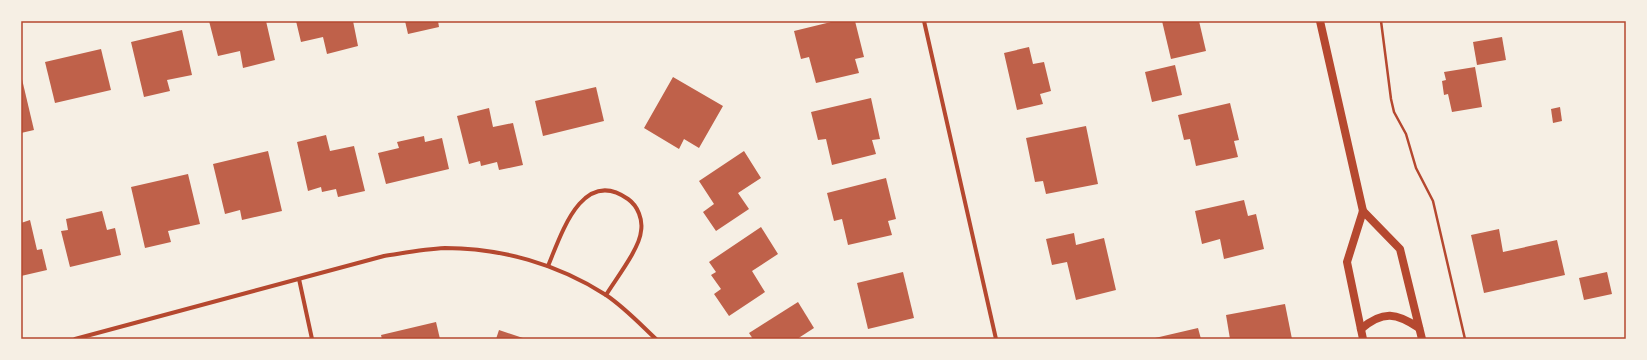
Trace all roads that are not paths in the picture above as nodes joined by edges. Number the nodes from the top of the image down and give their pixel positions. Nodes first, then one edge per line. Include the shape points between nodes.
1 (924, 21) edge
2 (1320, 21) edge
3 (1363, 212) junction
4 (548, 266) junction
5 (299, 280) junction
6 (606, 295) junction
7 (1419, 328) junction
8 (1361, 329) junction
9 (75, 339) edge
10 (312, 339) edge
11 (656, 339) edge
12 (996, 339) edge
13 (1363, 339) edge
14 (1422, 339) edge

1 - 12 street
2 - 3 main road
3 - 7 main road via 1400,249
3 - 8 main road via 1347,262
4 - 5 street via 519,257 480,250 445,248 384,256
4 - 6 street
4 - 6 street via 574,209 582,200 591,193 602,190 623,195 638,211 642,232
5 - 9 street
5 - 10 street
6 - 11 street
7 - 8 main road via 1405,318 1382,316 1371,320
7 - 14 main road
8 - 13 main road

